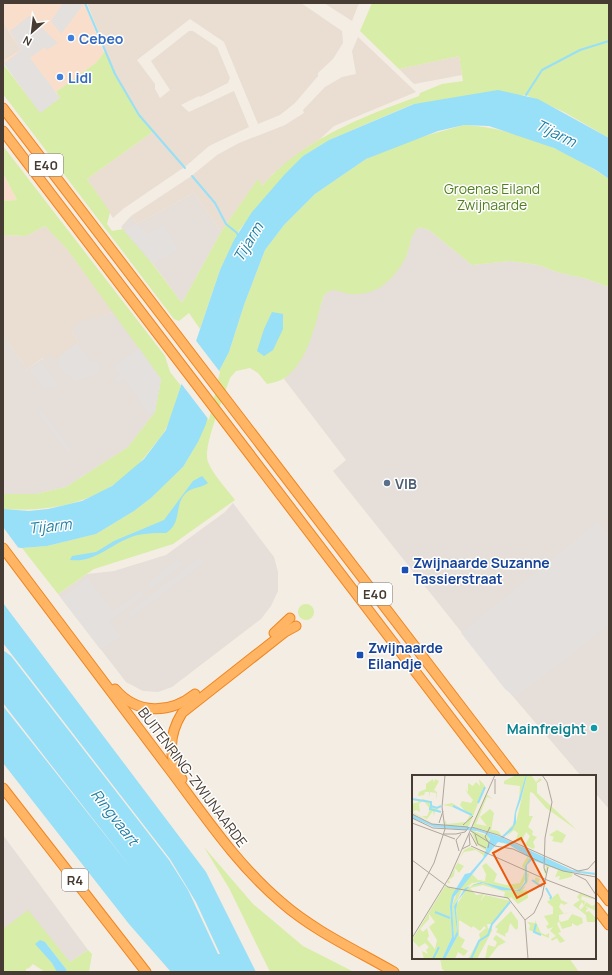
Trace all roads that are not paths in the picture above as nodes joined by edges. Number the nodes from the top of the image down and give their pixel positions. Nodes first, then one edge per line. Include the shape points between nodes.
1 (3, 108) edge
2 (3, 131) edge
3 (3, 548) edge
4 (290, 618) dead end
5 (296, 626) dead end
6 (104, 682) junction
7 (494, 775) edge
8 (513, 775) edge
9 (3, 788) edge
10 (193, 801) junction
11 (596, 884) edge
12 (609, 901) edge
13 (596, 908) edge
14 (609, 926) edge
15 (146, 972) edge
16 (394, 972) edge

1 - 8 highway, E40
2 - 7 highway, E40
3 - 6 highway, BUITENRING-ZWIJNAARDE
4 - 6 highway via 190,698 174,707 159,710 141,707 125,699
5 - 10 highway via 187,708 178,720 171,739 171,751 179,775 192,792
6 - 10 highway, BUITENRING-ZWIJNAARDE
9 - 15 highway, R4
10 - 16 highway, BUITENRING-ZWIJNAARDE via 238,858 280,902 321,932
11 - 12 highway
13 - 14 highway

